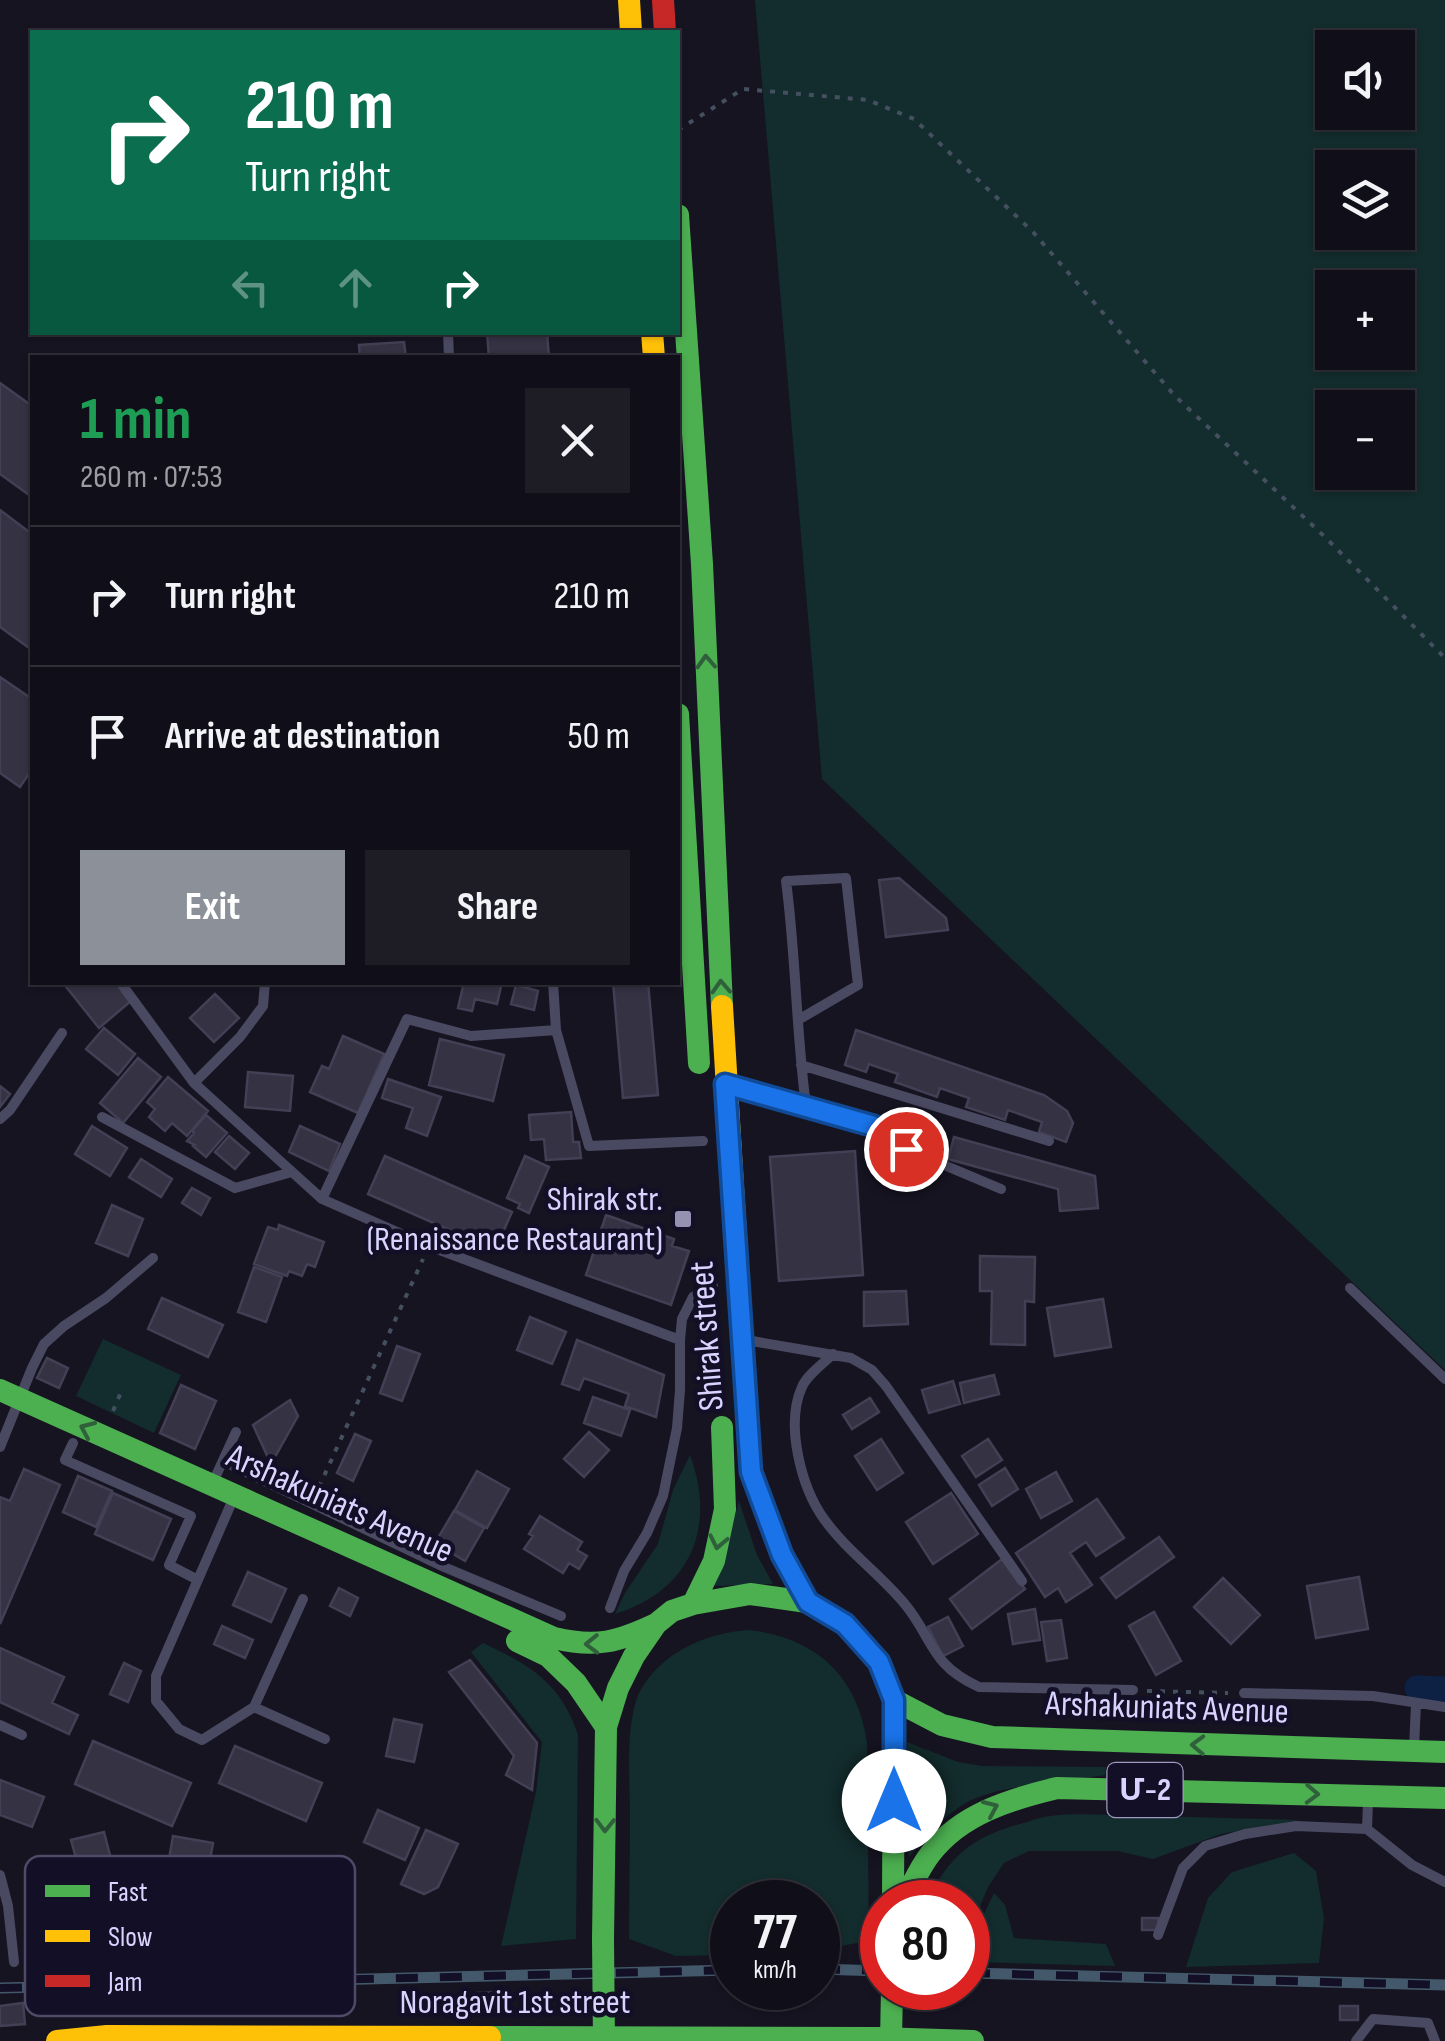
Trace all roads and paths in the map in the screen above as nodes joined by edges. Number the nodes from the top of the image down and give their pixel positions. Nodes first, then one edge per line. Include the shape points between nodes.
1 (629, 0) edge
2 (662, 0) edge
3 (631, 30) edge
4 (665, 30) edge
5 (680, 129) edge
6 (680, 244) edge
7 (1445, 658) edge
8 (680, 748) edge
9 (122, 985) edge
10 (266, 985) edge
11 (553, 985) edge
12 (798, 1020) junction
13 (556, 1030) junction
14 (62, 1033) dead end
15 (801, 1065) junction
16 (194, 1083) junction
17 (700, 1083) dead end
18 (725, 1084) junction
19 (806, 1106) junction
20 (102, 1116) dead end
21 (0, 1119) edge
22 (703, 1141) dead end
23 (1049, 1141) dead end
24 (292, 1172) junction
25 (1002, 1190) dead end
26 (322, 1199) junction
27 (430, 1246) junction
28 (153, 1258) dead end
29 (713, 1287) dead end
30 (1350, 1288) dead end
31 (742, 1339) junction
32 (680, 1340) junction
33 (834, 1354) junction
34 (1445, 1379) edge
35 (122, 1392) dead end
36 (720, 1400) dead end
37 (8, 1404) edge
38 (106, 1425) dead end
39 (236, 1432) dead end
40 (73, 1444) junction
41 (0, 1448) edge
42 (223, 1460) junction
43 (212, 1486) junction
44 (312, 1503) junction
45 (231, 1504) junction
46 (198, 1580) junction
47 (1022, 1580) dead end
48 (302, 1599) dead end
49 (808, 1602) junction
50 (693, 1604) junction
51 (610, 1608) dead end
52 (561, 1616) dead end
53 (656, 1624) junction
54 (1133, 1690) joint
55 (1244, 1693) joint
56 (894, 1700) junction
57 (1416, 1704) junction
58 (254, 1707) junction
59 (1445, 1707) edge
60 (0, 1725) edge
61 (606, 1727) junction
62 (22, 1734) dead end
63 (324, 1739) dead end
64 (1414, 1751) junction
65 (1445, 1752) edge
66 (1368, 1796) junction
67 (1445, 1798) edge
68 (1367, 1829) junction
69 (0, 1875) edge
70 (893, 1880) edge
71 (916, 1880) edge
72 (1445, 1882) edge
73 (1158, 1935) dead end
74 (14, 1962) dead end
75 (892, 2010) edge
76 (57, 2041) edge
77 (604, 2041) edge
78 (891, 2041) edge
79 (973, 2041) edge
80 (1356, 2041) edge
81 (1435, 2041) edge

1 - 3 main road
2 - 4 main road
5 - 7 path via 743,89 868,100 914,119 1033,232 1174,396
18 -> 6 main road, Shirak street
8 - 17 main road
9 - 16 lane
10 - 16 lane via 262,1006 240,1037
11 - 13 lane
12 - 12 lane via 786,881 846,878 858,984
12 - 15 lane
13 - 22 lane via 589,1146
13 - 26 lane via 470,1036 406,1018
14 - 21 lane
15 - 19 lane
15 - 23 lane
16 - 24 lane
18 - 19 lane
18 - 31 main road, Shirak street
19 - 25 lane via 874,1126 906,1149
20 - 24 lane via 235,1188
24 - 26 lane
26 - 27 lane
27 - 32 lane
27 - 44 path
28 - 37 lane via 44,1344
29 - 32 lane via 693,1297
30 - 34 lane
31 - 33 lane
31 - 49 main road, Shirak street via 751,1472
32 - 51 lane via 677,1428 663,1496
33 - 47 lane via 872,1370 886,1386
33 - 54 lane via 803,1383 795,1407 796,1450 808,1486 823,1518 907,1606 943,1664 979,1687
35 - 38 path
36 -> 50 main road, Shirak street via 725,1509 714,1560
37 - 40 main road, Arshakuniats Avenue
37 - 41 lane
43 -> 37 main road, Arshakuniats Avenue
39 - 42 lane
40 - 45 main road, Arshakuniats Avenue
40 - 46 lane via 65,1460 191,1516 168,1564
42 - 43 lane
42 - 44 lane
43 - 45 main road, Arshakuniats Avenue
44 - 52 lane
45 - 46 lane
53 -> 45 main road, Arshakuniats Avenue via 614,1643 580,1646
45 - 61 main road, Arshakuniats Avenue via 548,1656
46 - 58 lane via 156,1676 156,1700 179,1730 202,1740
48 - 58 lane
49 - 50 main road, Shirak street via 750,1594
49 - 56 main road, Shirak street via 845,1624 879,1662
50 - 53 main road, Shirak street
53 - 61 main road, Shirak street via 618,1688
54 - 55 path
55 - 57 lane via 1373,1696
64 -> 56 main road, Arshakuniats Avenue / Մ-2 via 992,1737 942,1726
56 - 70 main road, Shirak street
57 - 59 lane
57 - 64 lane
58 - 63 lane
60 - 62 lane
61 -> 77 main road, Shirak street, bridge
64 - 65 main road, Arshakuniats Avenue / Մ-2
66 - 67 main road, Մ-2
66 - 68 lane
71 -> 66 main road, Մ-2 via 934,1849 975,1815 1057,1788
68 - 72 lane
68 - 73 lane via 1296,1826 1205,1846 1184,1868
69 - 74 lane
75 - 78 main road, bridge
76 - 79 main road, Noragavit 1st street
80 - 81 lane via 1373,2019 1428,2022

